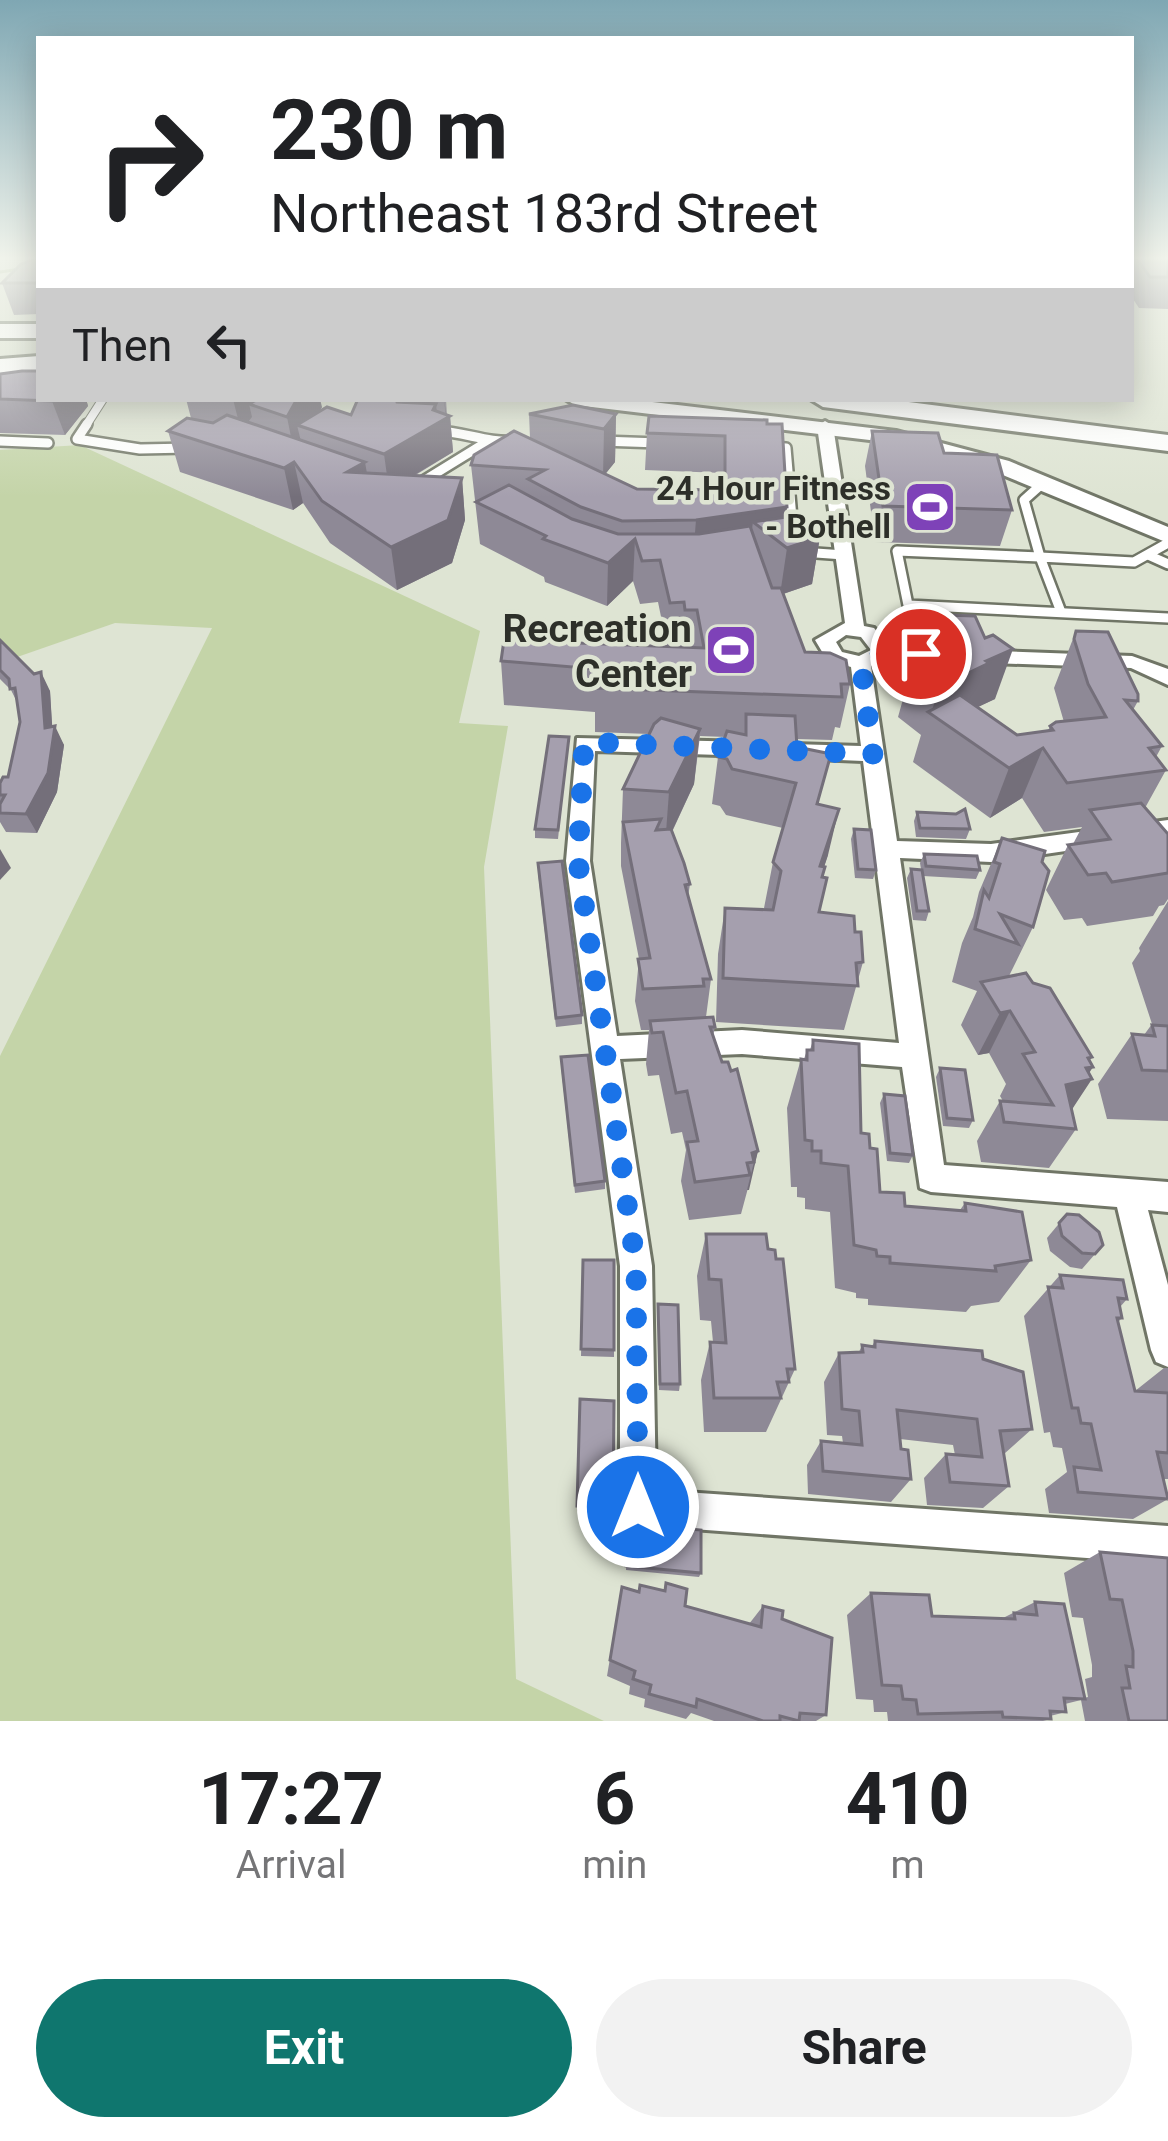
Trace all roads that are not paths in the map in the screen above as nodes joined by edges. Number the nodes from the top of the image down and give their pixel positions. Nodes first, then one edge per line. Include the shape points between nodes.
1 (0, 357) edge
2 (36, 359) edge
3 (36, 360) edge
4 (0, 366) edge
5 (101, 402) edge
6 (632, 402) edge
7 (1049, 402) edge
8 (824, 412) edge
9 (1147, 412) dead end
10 (425, 430) edge
11 (1168, 438) edge
12 (589, 440) edge
13 (0, 441) edge
14 (485, 442) junction
15 (48, 443) dead end
16 (676, 444) edge
17 (764, 447) edge
18 (200, 448) edge
19 (517, 454) edge
20 (1040, 482) junction
21 (410, 489) edge
22 (1168, 540) edge
23 (844, 555) junction
24 (1148, 555) junction
25 (1040, 557) junction
26 (1168, 564) edge
27 (1061, 612) junction
28 (1168, 618) edge
29 (855, 629) junction
30 (871, 658) junction
31 (1162, 674) edge
32 (873, 754) junction
33 (1168, 828) edge
34 (888, 849) junction
35 (604, 1048) junction
36 (915, 1055) junction
37 (1129, 1194) junction
38 (1168, 1197) edge
39 (1168, 1350) edge
40 (1168, 1545) edge

1 - 2 highway
3 - 4 highway
5 - 18 lane via 77,439
6 - 8 main road
7 - 9 highway
8 - 11 highway
8 - 20 main road
8 - 23 street
10 - 14 lane
12 - 16 lane
13 - 15 lane
14 - 19 lane via 532,444
14 - 21 lane
17 - 23 lane via 786,448 789,552
20 - 22 main road
20 - 25 lane via 1024,500
22 - 24 lane
23 - 29 street
24 - 25 lane via 1135,562
24 - 26 lane
25 - 27 lane
25 - 27 lane via 897,551 908,605
27 - 28 lane
29 - 30 street via 877,638
29 - 30 street via 834,631 825,646 840,659
30 - 31 street via 1132,662
30 - 32 street
32 - 34 street
32 - 35 street via 584,742 578,861
33 - 34 street via 991,853
34 - 36 street
35 - 36 street via 742,1042
35 - 40 street via 636,1266 638,1507
36 - 37 street via 931,1178
37 - 38 street
37 - 39 street

